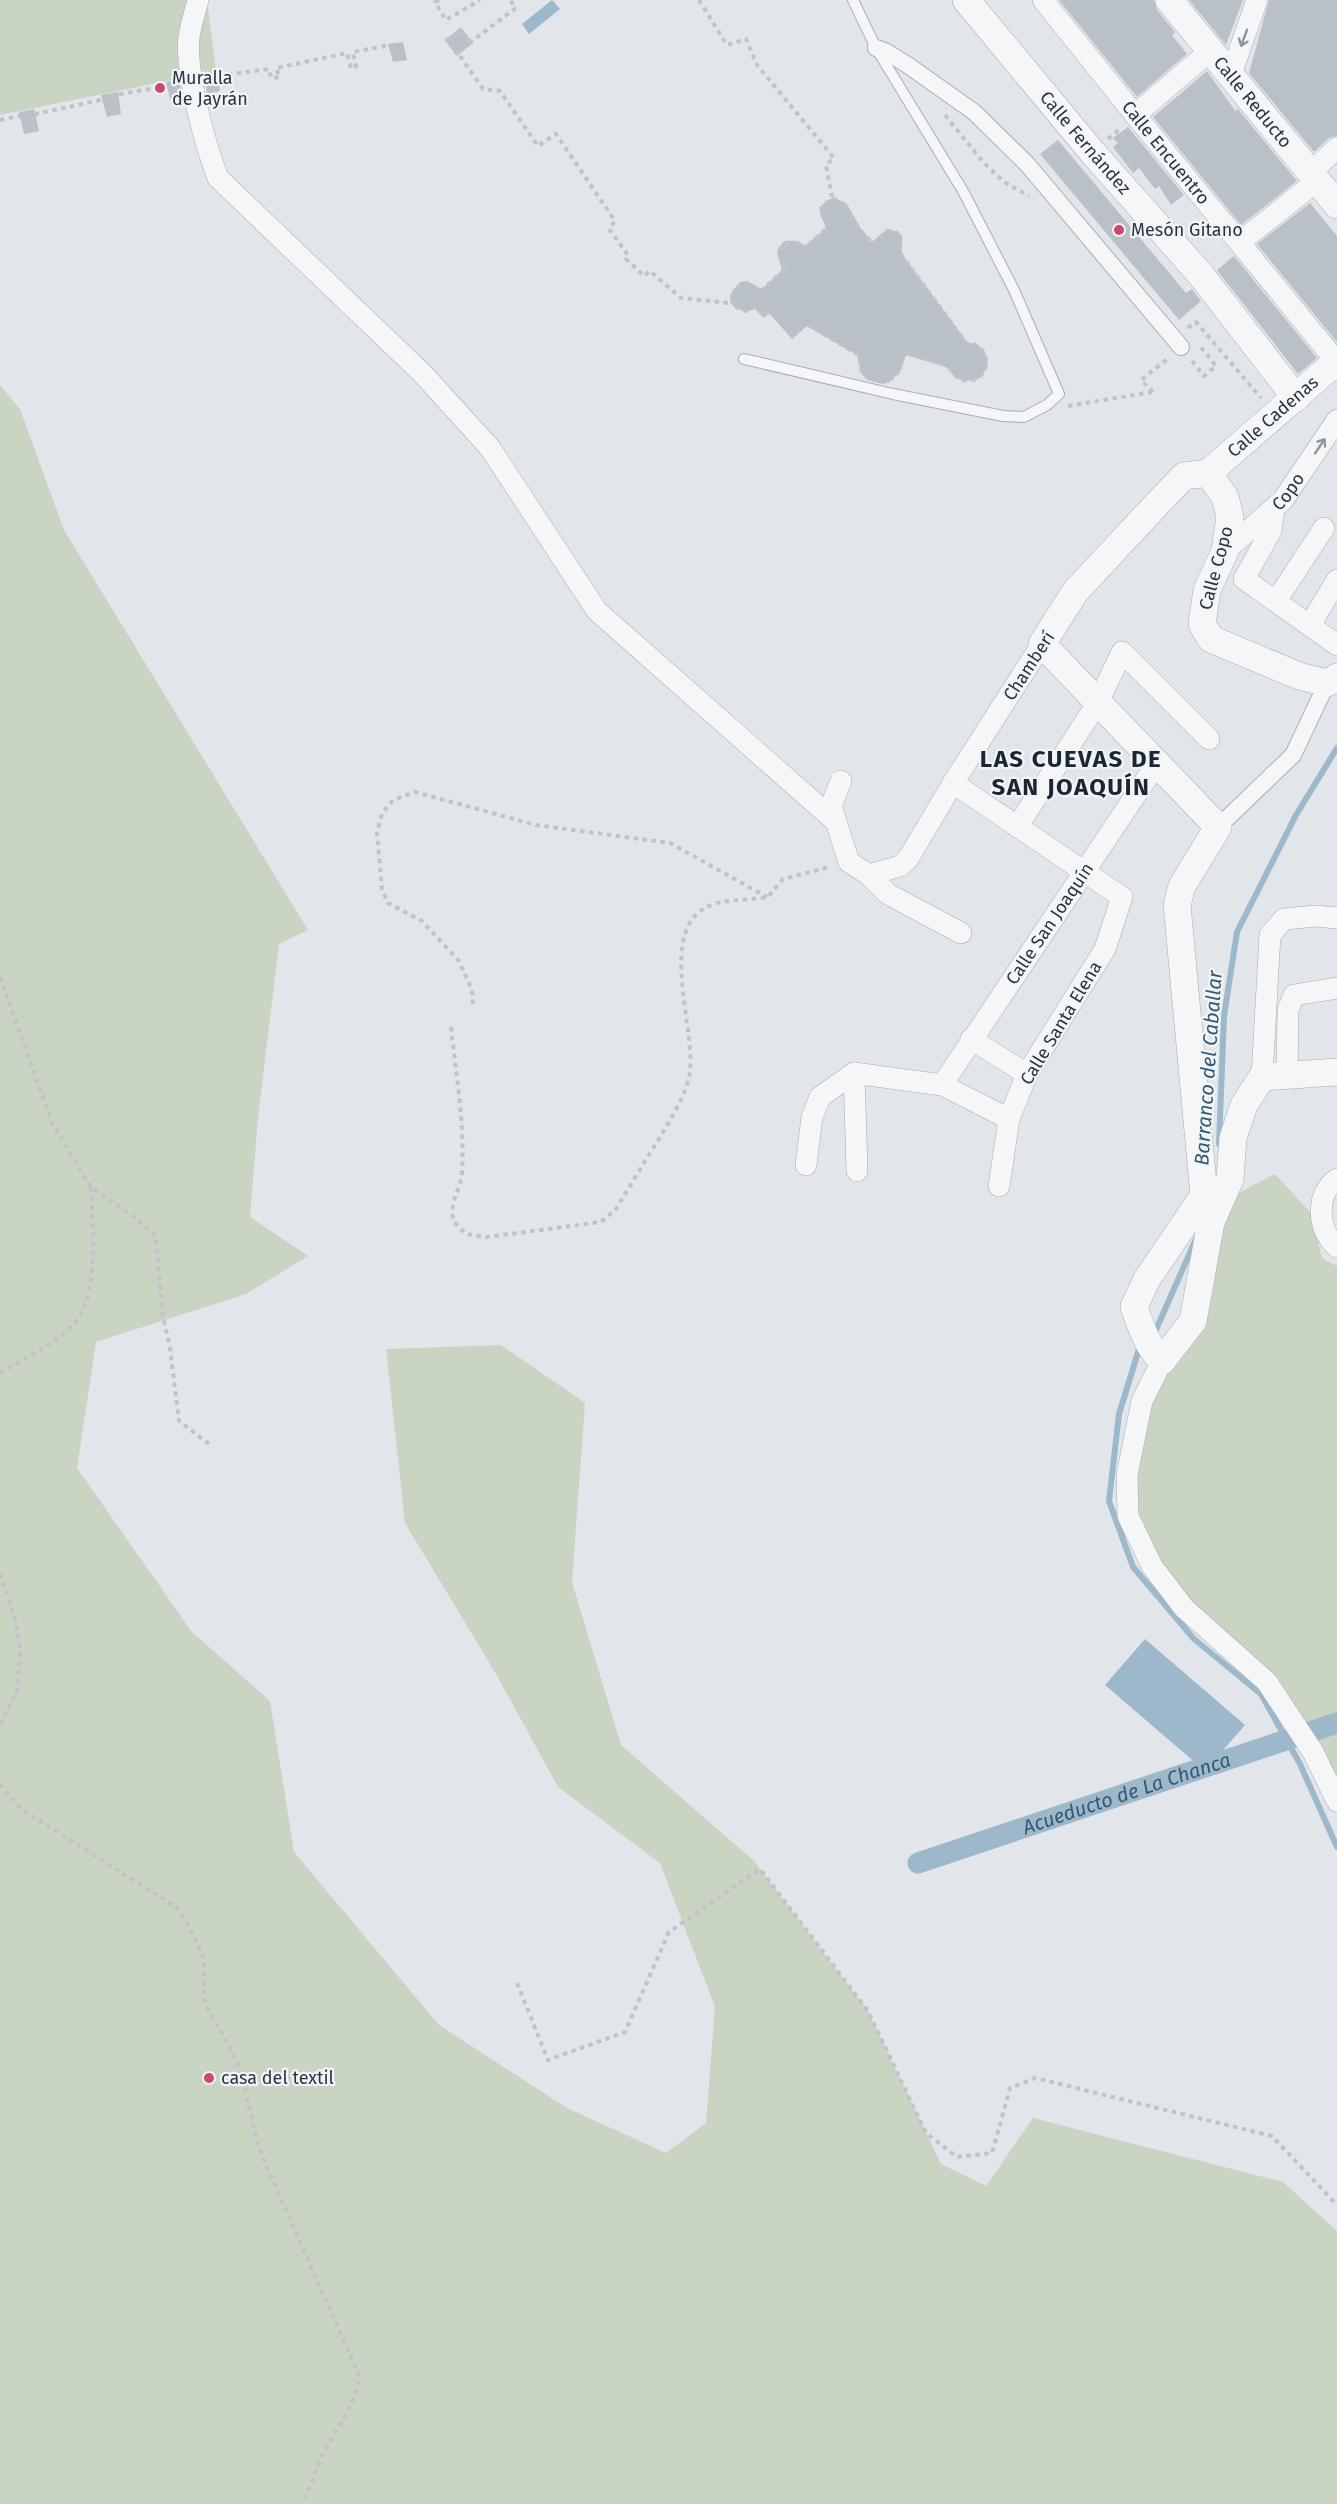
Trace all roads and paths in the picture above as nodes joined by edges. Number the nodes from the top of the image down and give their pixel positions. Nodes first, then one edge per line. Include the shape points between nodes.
1 (198, 0) edge
2 (439, 0) edge
3 (480, 0) edge
4 (510, 0) edge
5 (699, 0) edge
6 (853, 0) edge
7 (966, 0) edge
8 (1044, 0) edge
9 (1169, 0) edge
10 (1257, 0) edge
11 (469, 43) junction
12 (876, 48) junction
13 (1210, 51) junction
14 (460, 56) dead end
15 (1230, 76) junction
16 (1134, 115) junction
17 (1337, 148) edge
18 (1093, 153) junction
19 (983, 162) dead end
20 (1313, 177) junction
21 (1004, 182) dead end
22 (832, 197) dead end
23 (1337, 205) edge
24 (1240, 242) junction
25 (728, 303) dead end
26 (768, 312) dead end
27 (808, 325) dead end
28 (1186, 330) dead end
29 (1187, 343) junction
30 (744, 359) dead end
31 (1337, 361) edge
32 (865, 377) dead end
33 (886, 382) dead end
34 (1286, 406) junction
35 (1065, 407) dead end
36 (1337, 420) edge
37 (1208, 473) junction
38 (1274, 509) junction
39 (1324, 528) dead end
40 (1225, 551) junction
41 (1337, 580) edge
42 (1276, 601) junction
43 (1310, 626) junction
44 (1042, 644) junction
45 (1337, 645) edge
46 (1332, 680) edge
47 (1098, 702) junction
48 (1209, 739) dead end
49 (1156, 763) junction
50 (841, 781) dead end
51 (953, 783) junction
52 (835, 820) junction
53 (1017, 827) junction
54 (1218, 827) junction
55 (849, 862) junction
56 (1085, 872) junction
57 (869, 875) junction
58 (768, 897) junction
59 (1337, 918) edge
60 (961, 933) dead end
61 (0, 977) edge
62 (1337, 987) edge
63 (473, 1004) dead end
64 (451, 1027) dead end
65 (970, 1039) junction
66 (1337, 1072) edge
67 (854, 1073) junction
68 (1027, 1074) junction
69 (1275, 1077) junction
70 (942, 1085) junction
71 (1009, 1119) junction
72 (806, 1165) dead end
73 (857, 1171) dead end
74 (1337, 1179) edge
75 (999, 1186) dead end
76 (91, 1187) junction
77 (1337, 1247) edge
78 (1157, 1356) junction
79 (0, 1373) edge
80 (209, 1444) dead end
81 (0, 1574) edge
82 (0, 1726) edge
83 (0, 1784) edge
84 (1337, 1802) edge
85 (516, 1983) dead end
86 (1337, 2205) edge
87 (302, 2504) edge

1 - 52 street via 189,37 192,76 206,148 218,178 423,374 490,448 597,611
2 - 3 path via 435,2 446,20
4 - 11 path via 516,8
5 - 22 path via 727,45 746,39 757,65 834,158 826,165
6 - 12 lane
7 - 18 street, Calle Fernández
8 - 16 street, Calle Encuentro
9 - 13 street, Calle Reducto
10 -> 15 street
11 - 11 path via 456,53 447,40 460,31
12 - 29 street via 902,61 974,112 1027,164
12 - 30 lane via 963,191 1014,290 1059,394 1024,417 1003,416
13 - 15 street, Calle Reducto
13 - 16 street
14 - 25 path via 483,89 500,91 538,146 556,134 615,221 609,229 628,255 626,258 644,276 650,271 681,297
15 - 20 street, Calle Reducto
16 - 18 path
16 - 24 street, Calle Encuentro
17 - 20 street
18 - 34 street, Calle Fernández via 1201,275
19 - 21 path
20 - 23 street, Calle Reducto
20 - 24 street
24 - 31 street, Calle Encuentro
26 - 33 path via 764,315 754,306 739,309 732,294 747,283 760,292 786,268 778,253 785,242 805,248 829,226 821,213 822,205 828,201 834,199 846,205 873,244 887,231 894,231 902,239 898,250 966,343 984,353 986,364 979,377 964,380 949,367 906,354 901,356 897,374
27 - 32 path via 859,355
28 - 34 path via 1196,322
29 - 29 path via 1204,376 1216,366
29 - 35 path via 1141,380 1153,392
31 - 34 street, Calle Cadenas
34 - 37 street, Calle Cadenas
38 -> 36 street, Copo
37 - 40 street, Calle Copo via 1225,497 1230,517
37 - 44 street, Chamberí via 1184,476 1075,592
38 - 40 street, Copo
38 - 42 street via 1271,531 1244,579
39 - 42 street
40 - 46 street, Calle Copo via 1207,590 1202,624 1211,639 1299,676
41 - 43 street
42 - 43 street
43 - 45 street
44 - 47 street
44 - 51 street, Chamberí
46 - 54 street via 1293,756
47 - 48 street via 1122,652
47 - 49 street
47 - 53 street
49 - 54 street
49 - 56 street, Calle San Joaquín
50 - 52 street via 831,806
51 - 53 street
51 - 57 street, Chamberí via 908,859 900,866
52 - 55 street
53 - 56 street
54 - 78 street via 1182,886 1177,905 1204,1195 1147,1279 1134,1307
55 - 57 street
55 - 58 path via 783,879
56 - 65 street, Calle San Joaquín
56 - 68 street, Calle Santa Elena via 1122,897 1105,949
57 - 60 street via 888,894
58 - 63 path via 670,843 536,825 415,792 393,800 382,814 377,833 382,889 388,903 422,921 459,961 472,990
58 - 64 path via 713,904 686,928 680,969 691,1044 689,1077 679,1105 622,1200 601,1222 487,1237 466,1234 453,1221 451,1206 462,1175 462,1142
59 - 69 street via 1284,919 1270,935
61 - 76 path via 52,1123
62 - 69 street via 1294,995
65 - 68 street
65 - 70 street, Calle San Joaquín
66 - 69 street
67 - 70 street
67 - 72 street via 820,1097 812,1117
67 - 73 street
68 - 71 street, Calle Santa Elena
69 - 78 street via 1244,1105 1233,1138 1230,1179 1211,1222 1193,1321
70 - 71 street
71 - 75 street, Calle Santa Elena
74 - 77 street via 1324,1195 1321,1225 1328,1240
76 - 79 path via 89,1298 72,1326
76 - 80 path via 137,1219 156,1238 162,1312 179,1421
78 - 84 street via 1142,1401 1127,1475 1128,1516 1152,1566 1184,1608 1267,1682 1313,1752
81 - 82 path via 16,1622 20,1652 17,1690
83 - 87 path via 21,1809 177,1907 204,1959 206,2005 234,2056 265,2163 358,2375 358,2391
85 - 86 path via 548,2060 625,2032 669,1932 760,1869 868,2011 926,2133 957,2157 992,2153 1011,2088 1035,2078 1272,2136

